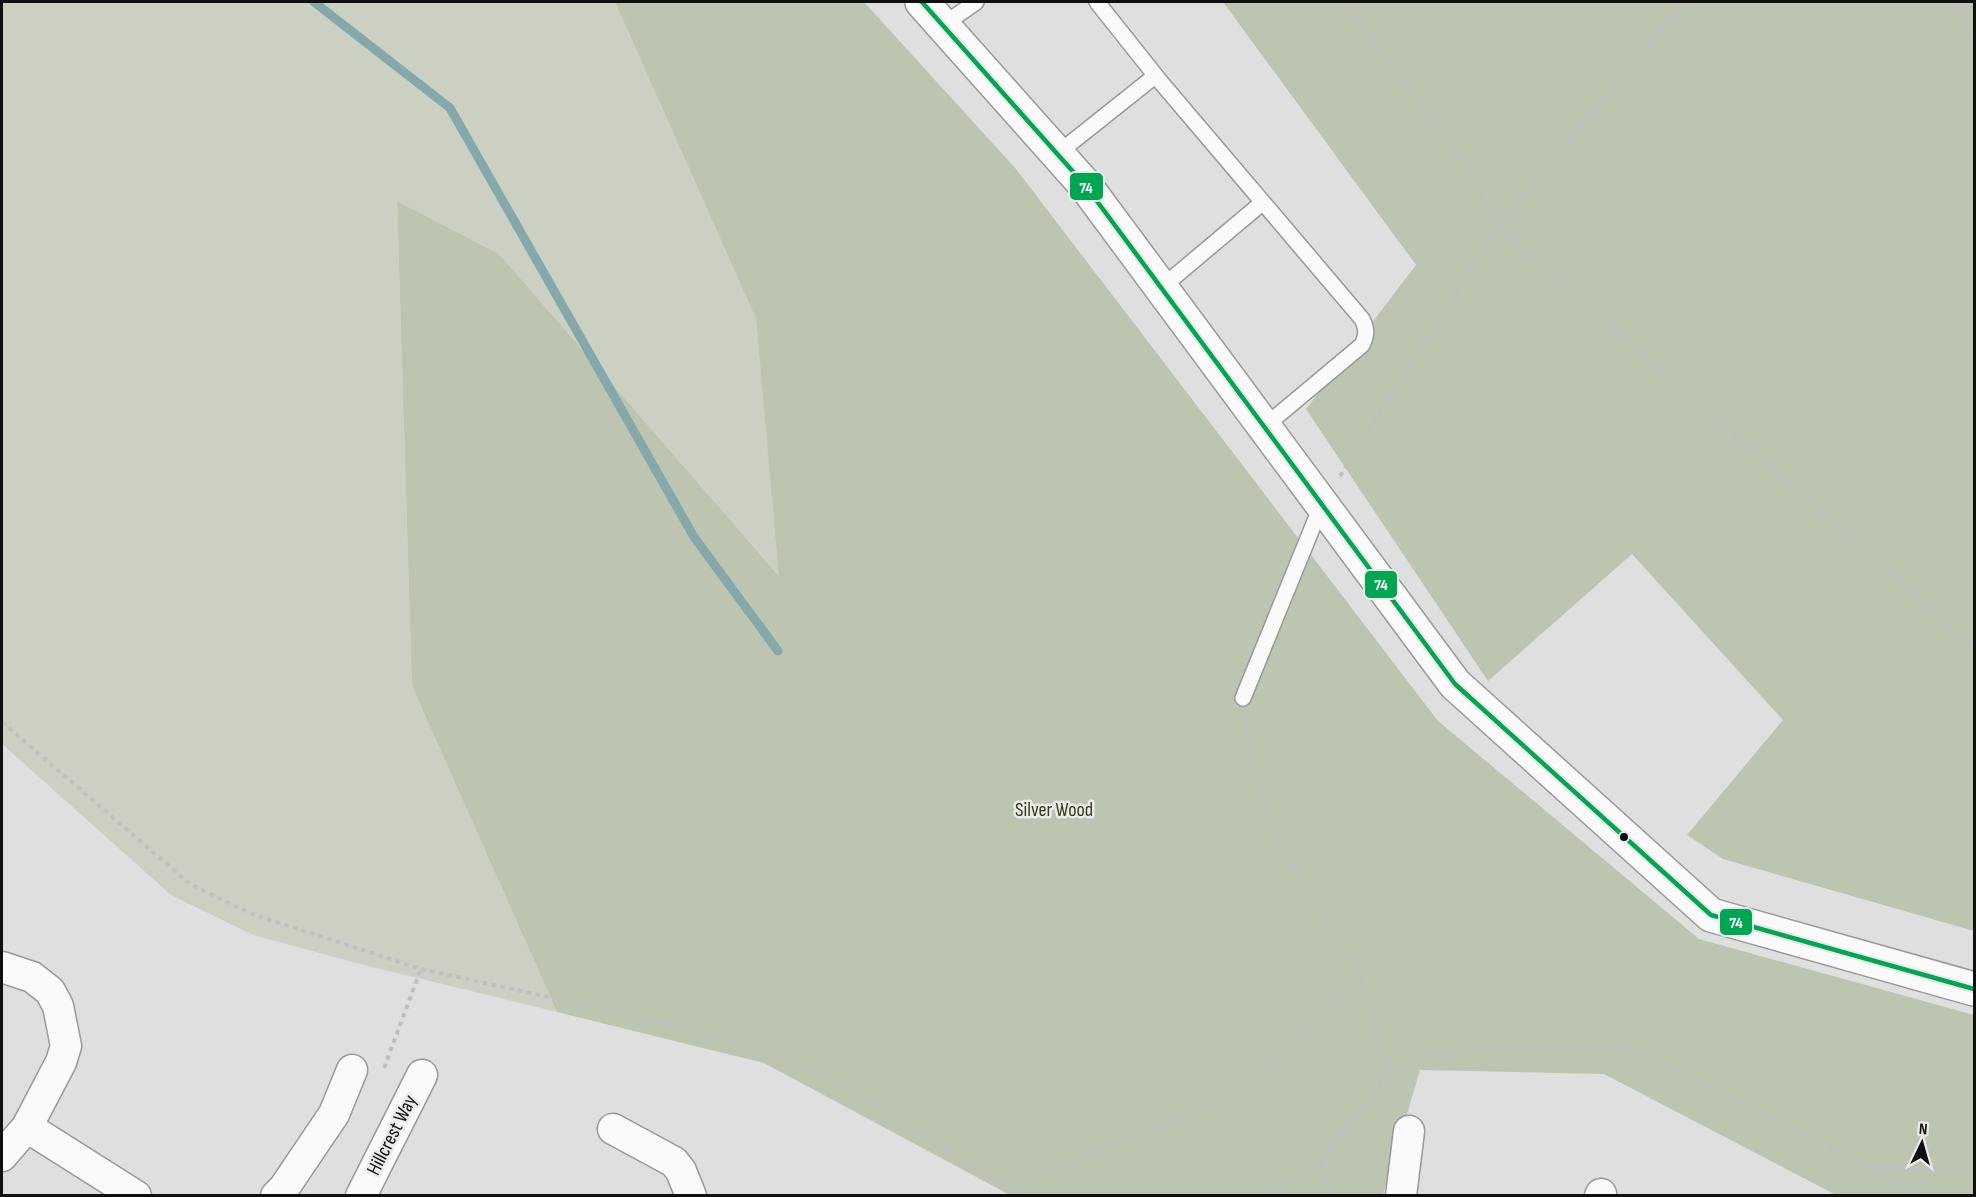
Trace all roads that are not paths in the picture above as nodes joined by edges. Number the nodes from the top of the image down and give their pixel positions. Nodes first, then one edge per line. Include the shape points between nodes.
1 (976, 2) edge
2 (1097, 2) edge
3 (933, 13) edge
4 (1155, 76) junction
5 (1058, 154) junction
6 (1262, 203) junction
7 (1161, 288) junction
8 (1264, 427) junction
9 (1322, 504) junction
10 (1243, 698) road end
11 (2, 967) edge
12 (1974, 989) edge
13 (352, 1070) dead end
14 (422, 1075) dead end
15 (27, 1127) junction
16 (613, 1129) dead end
17 (1408, 1131) dead end
18 (2, 1156) edge
19 (136, 1196) edge
20 (276, 1196) edge
21 (361, 1196) edge
22 (691, 1196) edge
23 (1401, 1196) edge

1 - 3 lane
2 - 4 lane
3 - 5 street
4 - 5 lane
4 - 6 lane
5 - 7 street
6 - 7 lane
6 - 8 lane via 1366,328 1362,345
7 - 8 street
8 - 9 street
9 - 10 lane
9 - 12 street via 1455,684 1711,915
11 - 15 street via 32,977 50,991 58,1006 66,1046
13 - 20 street via 334,1114
14 - 21 street, Hillcrest Way
15 - 18 street
15 - 19 street
16 - 22 street via 674,1162
17 - 23 street

